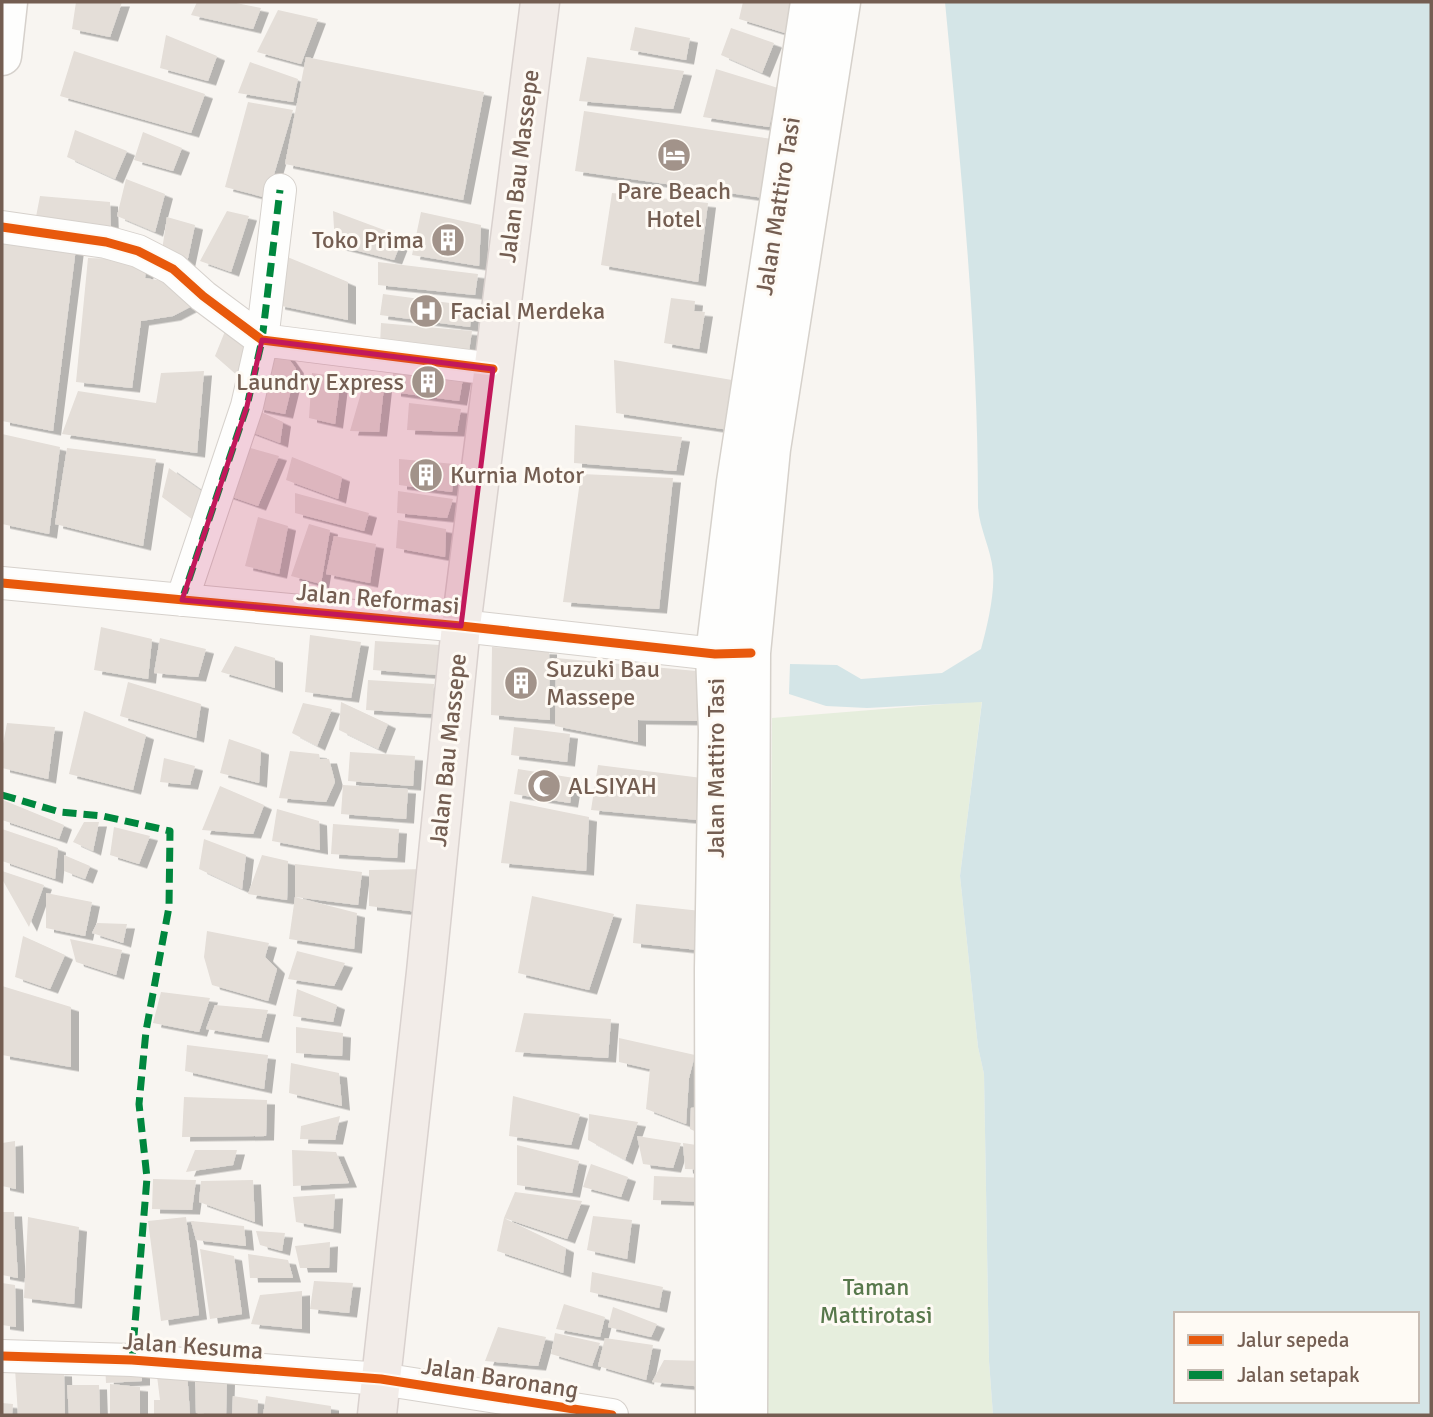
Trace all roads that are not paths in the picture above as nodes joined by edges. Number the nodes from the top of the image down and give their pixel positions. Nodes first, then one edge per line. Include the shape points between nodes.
1 (8, 2) edge
2 (540, 2) edge
3 (810, 2) edge
4 (841, 2) edge
5 (2, 56) edge
6 (281, 190) dead end
7 (2, 227) edge
8 (262, 340) junction
9 (493, 369) junction
10 (2, 583) edge
11 (182, 600) junction
12 (461, 626) junction
13 (733, 653) junction
14 (2, 1356) edge
15 (379, 1397) edge
16 (612, 1415) edge
17 (715, 1415) edge
18 (748, 1415) edge

1 - 5 main road
2 - 9 highway, Jalan Bau Massepe
3 - 13 main road, Jalan Mattiro Tasi via 736,482
4 - 13 main road, Jalan Mattiro Tasi via 771,449
6 - 8 street
7 - 8 street via 138,251 173,270
8 - 9 street
8 - 11 street via 247,406
9 - 12 highway, Jalan Bau Massepe
10 - 11 street, Jalan Reformasi
11 - 12 street, Jalan Reformasi
12 - 13 street, Jalan Reformasi
12 - 15 highway, Jalan Bau Massepe
13 - 17 main road, Jalan Mattiro Tasi via 718,731
13 - 18 main road, Jalan Mattiro Tasi
14 - 15 street, Jalan Kesuma via 132,1360
15 - 16 street, Jalan Baronang

